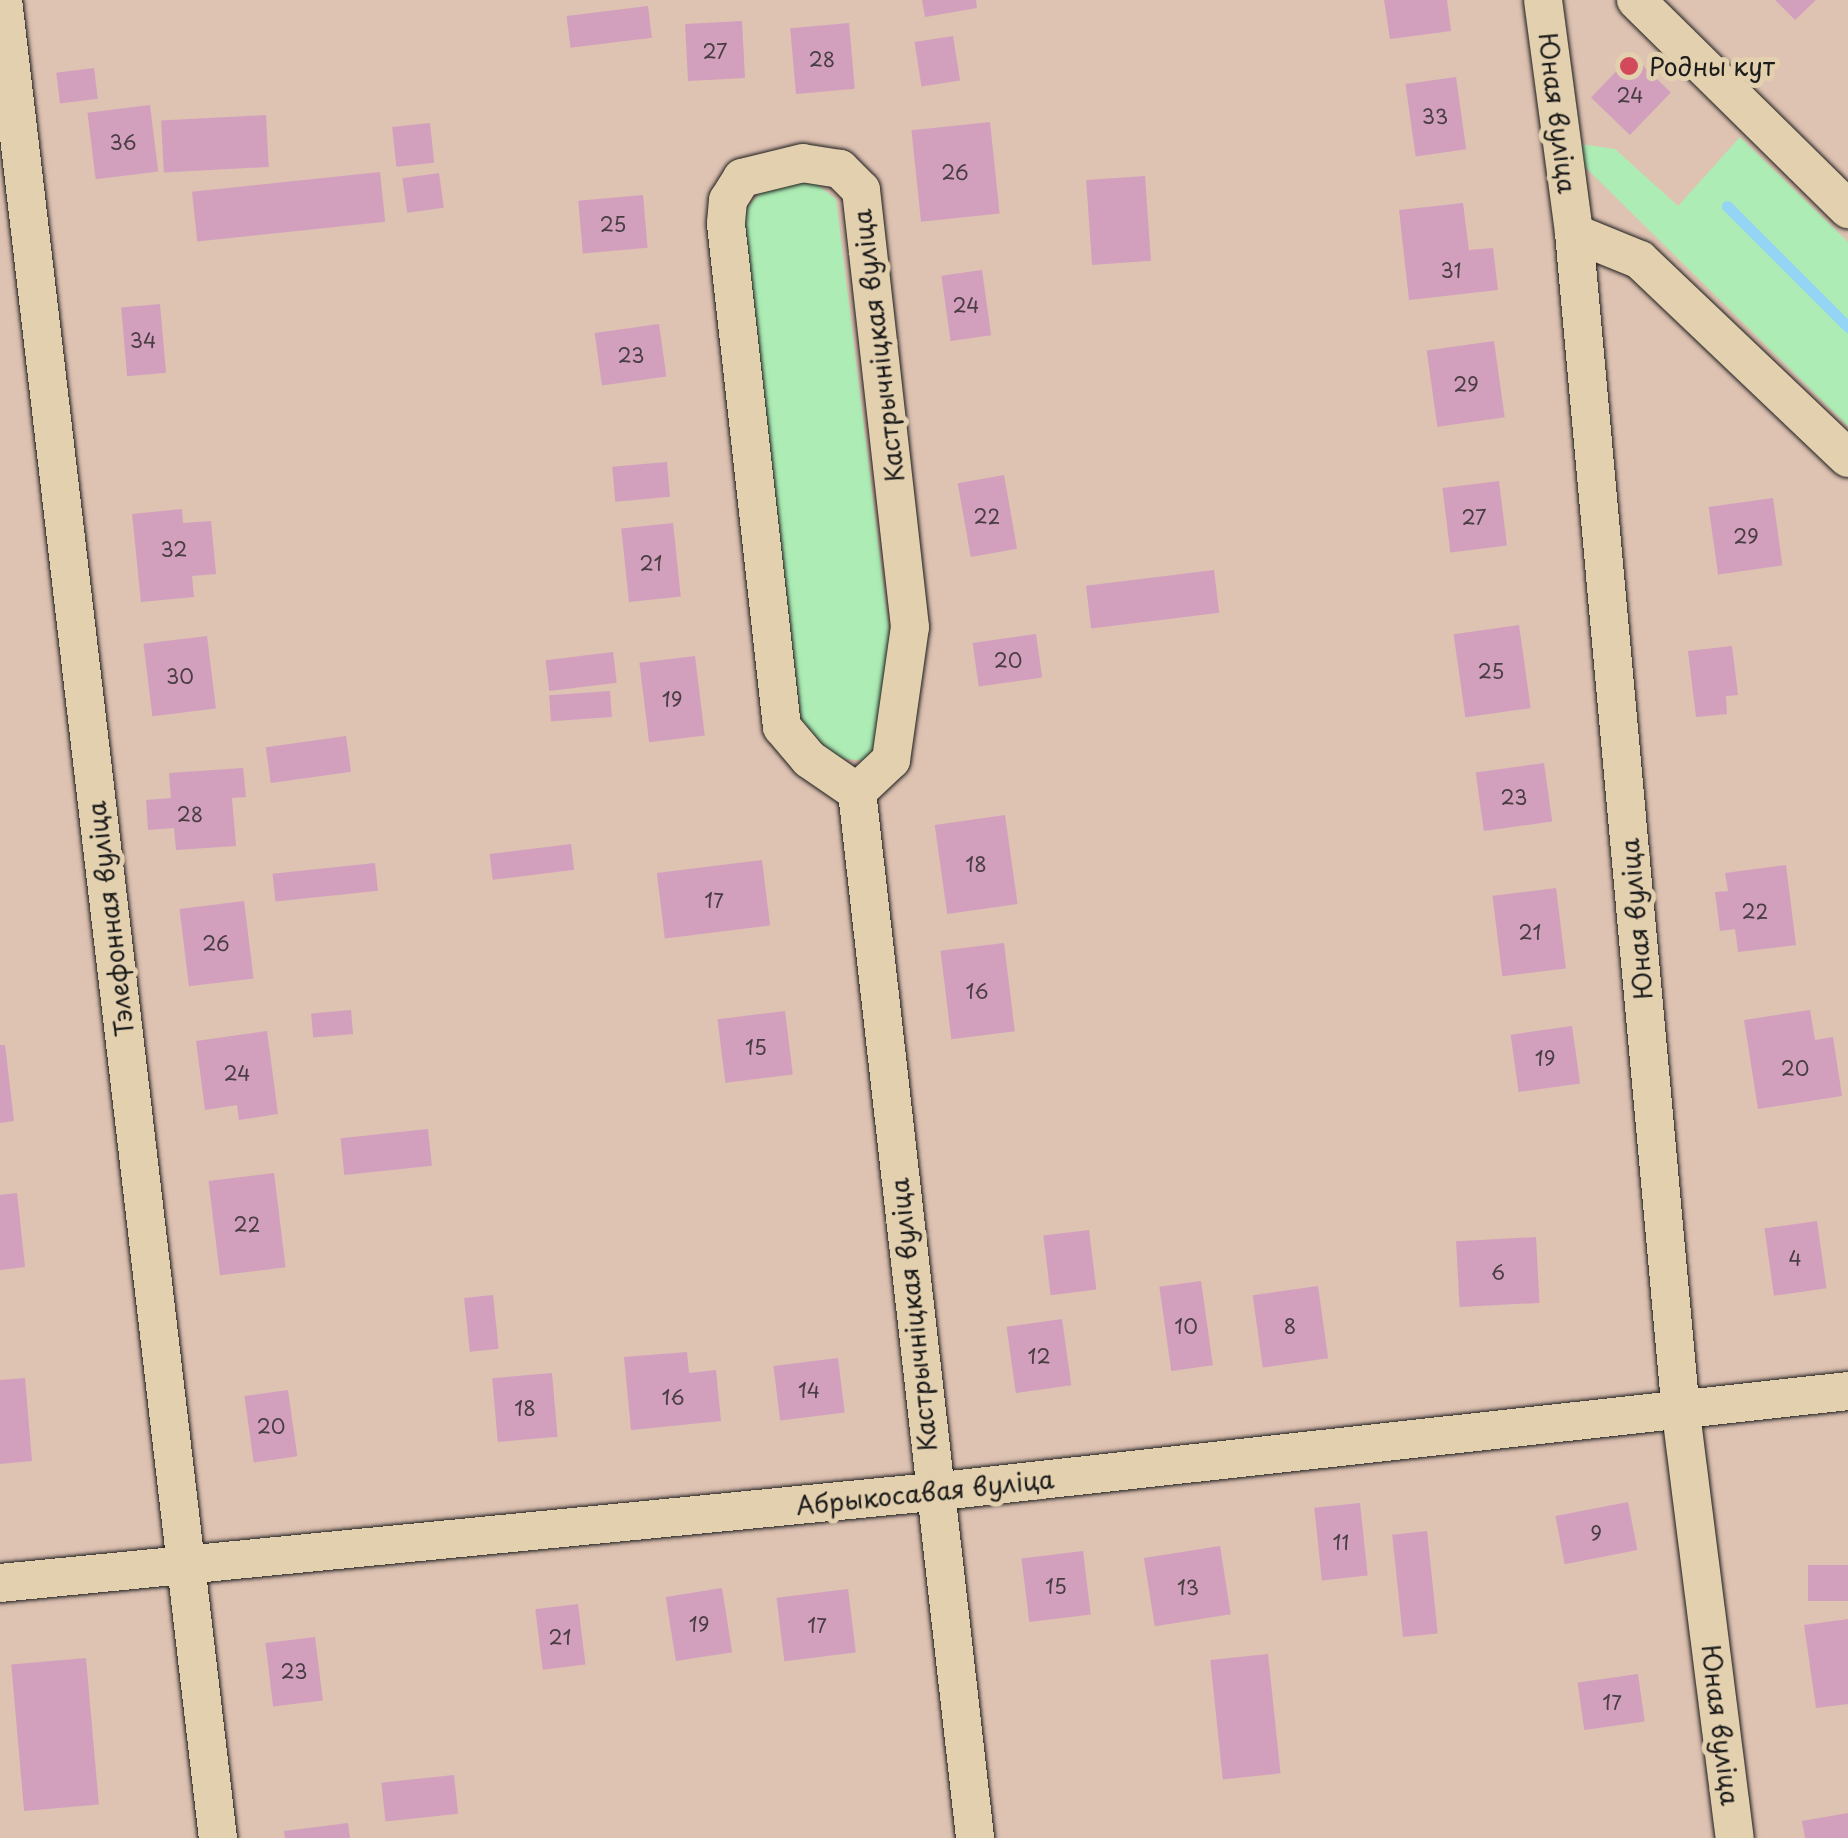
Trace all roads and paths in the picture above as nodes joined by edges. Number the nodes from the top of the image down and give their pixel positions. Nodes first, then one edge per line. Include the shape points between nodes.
1 (3, 0) edge
2 (1544, 0) edge
3 (1636, 0) edge
4 (1848, 210) edge
5 (1574, 233) junction
6 (1848, 458) edge
7 (857, 792) junction
8 (1848, 1391) edge
9 (1682, 1413) junction
10 (932, 1492) junction
11 (186, 1564) junction
12 (0, 1583) edge
13 (218, 1838) edge
14 (974, 1838) edge
15 (1735, 1838) edge

1 - 11 street, Тэлефонная вуліца
2 - 5 street, Юная вуліца
3 - 4 street
5 - 6 street via 1640,260
5 - 9 street, Юная вуліца
7 - 7 street, Кастрычніцкая вуліца via 809,759 782,728 726,224 728,200 742,178 803,164 840,169 860,190 910,627 890,760
7 - 10 street, Кастрычніцкая вуліца
8 - 9 street, Абрыкосавая вуліца
9 - 10 street, Абрыкосавая вуліца
9 - 15 street, Юная вуліца
10 - 11 street, Абрыкосавая вуліца
10 - 14 street, Кастрычніцкая вуліца
11 - 12 street, Абрыкосавая вуліца
11 - 13 street, Тэлефонная вуліца

